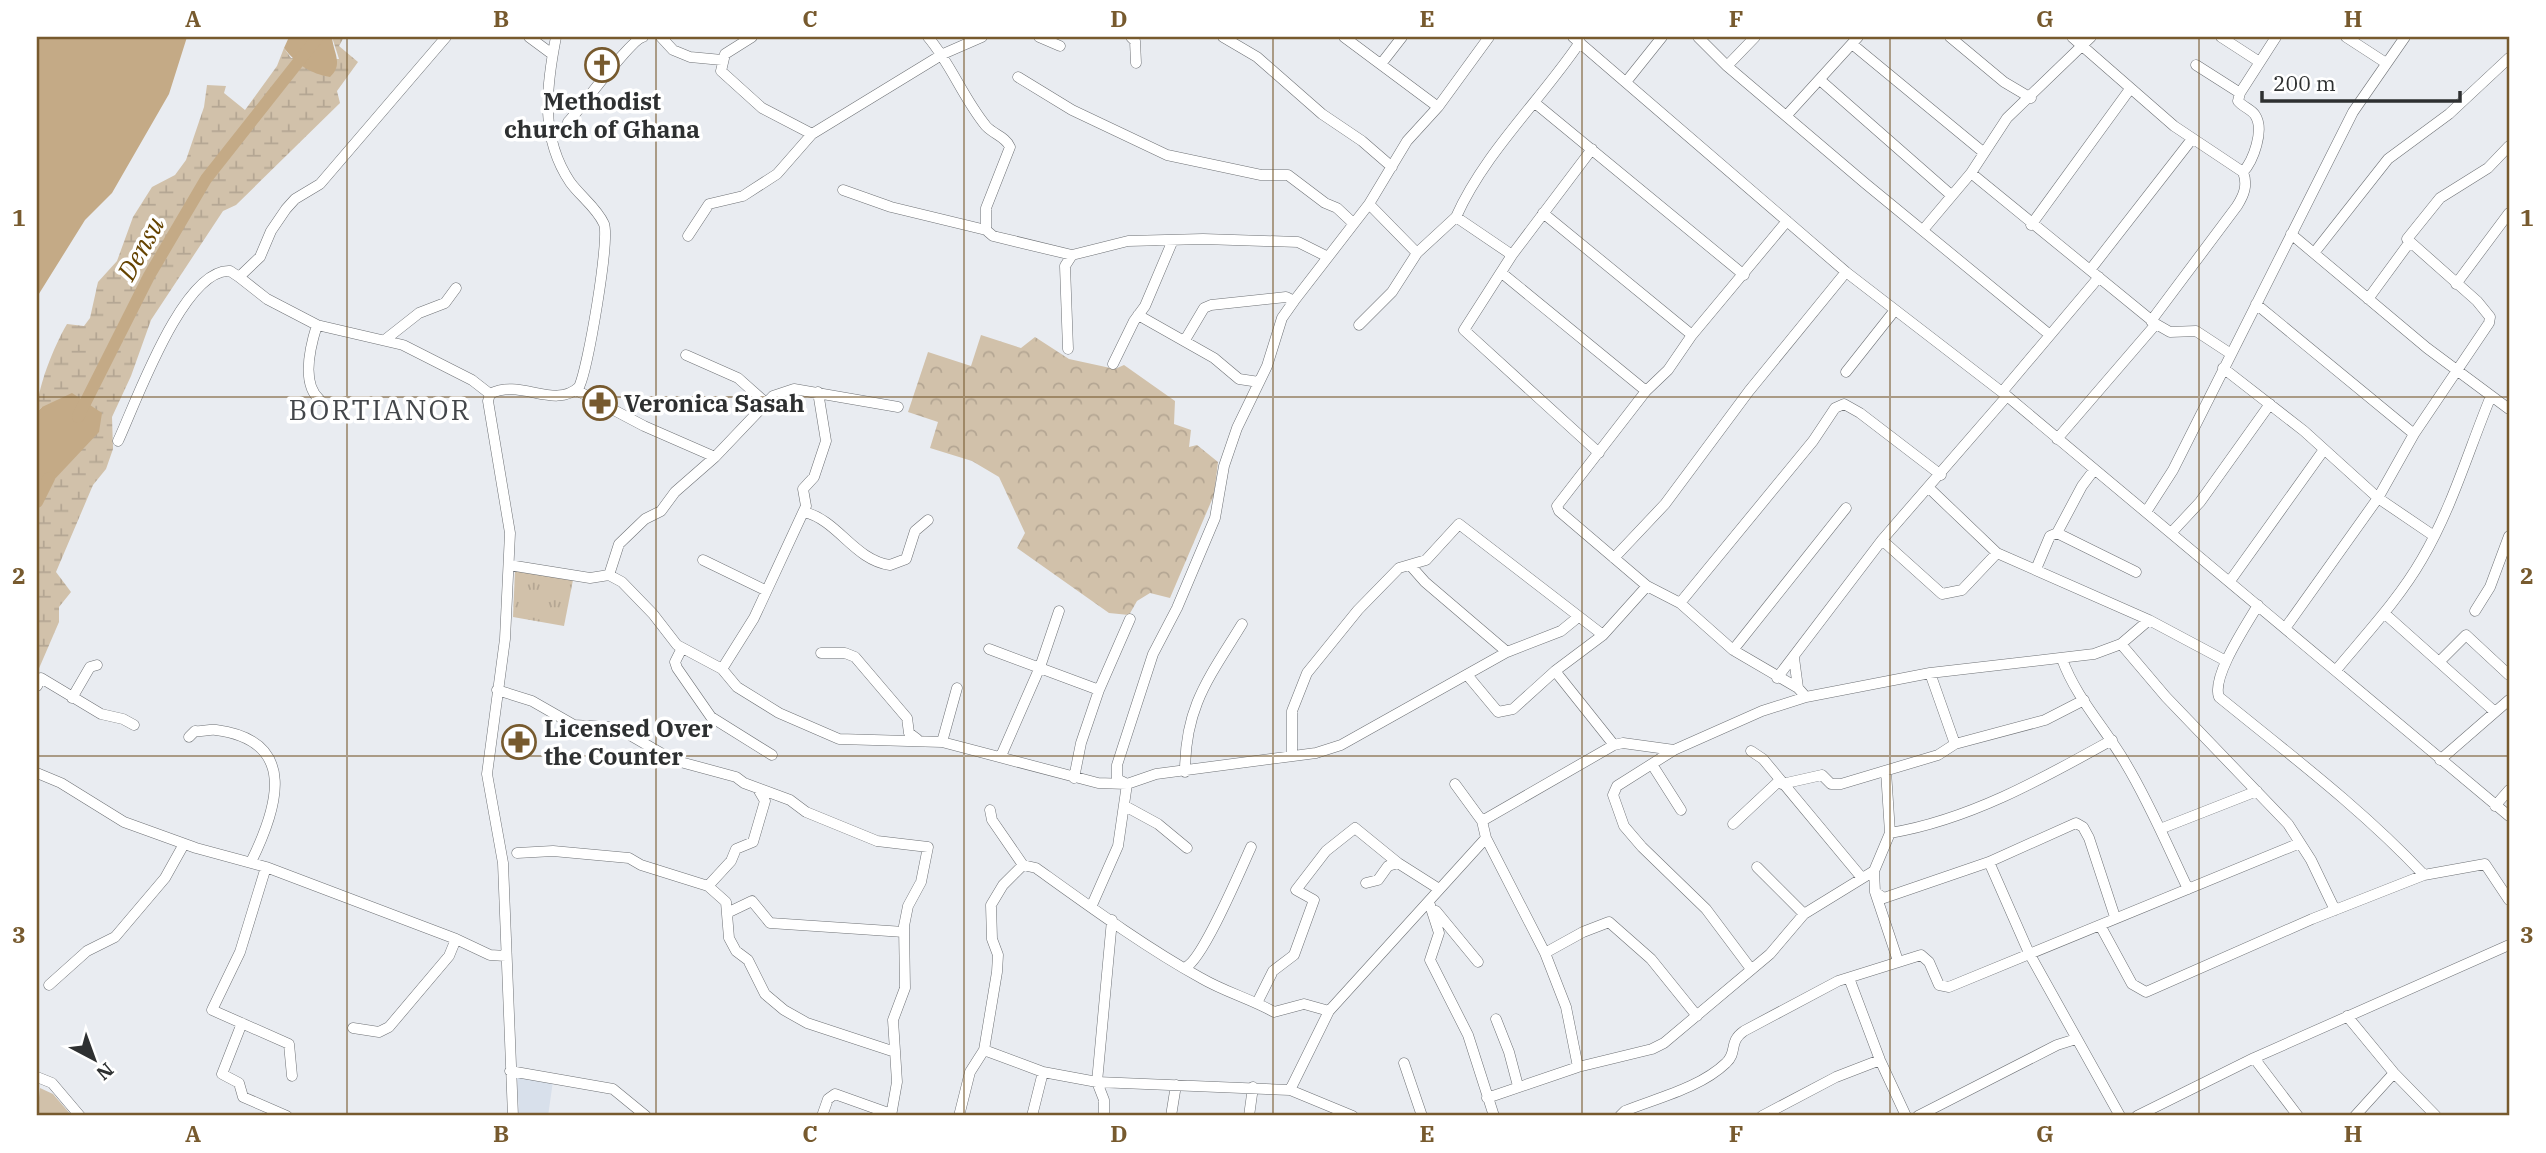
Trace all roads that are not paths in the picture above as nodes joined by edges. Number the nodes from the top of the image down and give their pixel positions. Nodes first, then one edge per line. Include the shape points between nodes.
1 (446, 37) edge
2 (529, 37) edge
3 (556, 37) edge
4 (643, 37) edge
5 (661, 37) edge
6 (928, 37) edge
7 (982, 37) edge
8 (1038, 37) edge
9 (1131, 37) edge
10 (1223, 37) edge
11 (1343, 37) edge
12 (1402, 37) edge
13 (1489, 37) edge
14 (1662, 37) edge
15 (1698, 37) edge
16 (1755, 37) edge
17 (1951, 37) edge
18 (2072, 37) edge
19 (2221, 37) edge
20 (2276, 37) edge
21 (2346, 37) edge
22 (2405, 37) edge
23 (746, 39) edge
24 (1577, 40) edge
25 (1855, 40) edge
26 (2087, 41) edge
27 (1060, 46) dead end
28 (552, 54) junction
29 (943, 54) junction
30 (2509, 58) edge
31 (722, 60) junction
32 (2258, 61) junction
33 (1136, 63) dead end
34 (2386, 63) junction
35 (1381, 64) junction
36 (2196, 65) dead end
37 (1727, 66) junction
38 (1018, 77) dead end
39 (1820, 80) junction
40 (1626, 82) junction
41 (2130, 89) junction
42 (2239, 93) junction
43 (2031, 97) junction
44 (1535, 103) junction
45 (1438, 107) junction
46 (1787, 115) junction
47 (568, 122) dead end
48 (812, 134) junction
49 (2192, 139) junction
50 (2509, 146) edge
51 (1592, 149) junction
52 (1983, 152) junction
53 (1392, 167) junction
54 (2243, 172) junction
55 (1970, 173) junction
56 (843, 190) dead end
57 (1951, 195) junction
58 (1369, 204) junction
59 (2509, 212) edge
60 (1544, 213) junction
61 (1456, 217) junction
62 (1787, 221) junction
63 (1353, 223) junction
64 (2031, 225) junction
65 (986, 230) junction
66 (1923, 230) junction
67 (2291, 234) junction
68 (688, 236) dead end
69 (1173, 240) junction
70 (2409, 243) junction
71 (1417, 253) junction
72 (2314, 253) junction
73 (1072, 255) junction
74 (1513, 255) junction
75 (1326, 256) junction
76 (2090, 270) junction
77 (1846, 272) junction
78 (1503, 274) junction
79 (1744, 275) junction
80 (239, 277) junction
81 (2099, 277) junction
82 (2456, 284) junction
83 (456, 288) dead end
84 (2368, 299) junction
85 (1294, 301) junction
86 (2256, 303) junction
87 (1895, 310) junction
88 (1138, 315) junction
89 (2154, 323) junction
90 (317, 325) junction
91 (1359, 325) dead end
92 (1692, 335) junction
93 (2050, 335) junction
94 (386, 339) junction
95 (1185, 340) junction
96 (1068, 349) dead end
97 (2231, 354) junction
98 (686, 355) dead end
99 (1113, 364) dead end
100 (2223, 368) junction
101 (2456, 371) junction
102 (1846, 372) dead end
103 (1259, 382) junction
104 (576, 390) junction
105 (1646, 391) junction
106 (818, 392) junction
107 (490, 394) junction
108 (2004, 394) junction
109 (2491, 396) junction
110 (320, 400) dead end
111 (766, 403) junction
112 (2270, 404) junction
113 (898, 407) dead end
114 (2509, 409) edge
115 (2414, 433) junction
116 (2057, 439) junction
117 (118, 441) dead end
118 (2323, 450) junction
119 (1599, 453) junction
120 (715, 457) junction
121 (2094, 470) junction
122 (1941, 475) junction
123 (1929, 488) junction
124 (2378, 498) junction
125 (1846, 508) dead end
126 (804, 512) junction
127 (2146, 512) junction
128 (928, 520) dead end
129 (2172, 532) junction
130 (2057, 533) junction
131 (2434, 536) junction
132 (2509, 536) edge
133 (1882, 540) junction
134 (1997, 553) junction
135 (1614, 558) junction
136 (703, 560) dead end
137 (509, 565) junction
138 (1410, 565) junction
139 (2036, 569) junction
140 (2136, 572) dead end
141 (609, 575) junction
142 (2230, 580) junction
143 (1647, 586) junction
144 (765, 590) junction
145 (1679, 603) junction
146 (2258, 605) junction
147 (1059, 611) dead end
148 (2475, 611) dead end
149 (2384, 612) junction
150 (1577, 618) junction
151 (1130, 619) dead end
152 (2149, 620) junction
153 (1242, 624) dead end
154 (2286, 628) junction
155 (1603, 635) junction
156 (2121, 644) junction
157 (682, 648) junction
158 (989, 649) dead end
159 (1733, 650) junction
160 (1507, 652) junction
161 (821, 653) dead end
162 (1794, 658) junction
163 (2063, 659) junction
164 (2226, 661) junction
165 (2439, 662) junction
166 (97, 665) dead end
167 (1040, 667) junction
168 (722, 669) junction
169 (2337, 669) junction
170 (1555, 671) junction
171 (1930, 673) junction
172 (2509, 675) edge
173 (1468, 676) junction
174 (1777, 678) junction
175 (37, 686) edge
176 (957, 688) dead end
177 (1798, 688) junction
178 (497, 690) junction
179 (1099, 690) junction
180 (1806, 697) junction
181 (72, 698) junction
182 (2084, 700) junction
183 (2509, 700) edge
184 (2495, 712) junction
185 (134, 725) dead end
186 (189, 737) dead end
187 (918, 739) junction
188 (2112, 740) junction
189 (942, 742) junction
190 (1955, 744) junction
191 (1614, 745) junction
192 (1674, 750) junction
193 (1751, 751) dead end
194 (1292, 754) junction
195 (772, 755) dead end
196 (1001, 756) junction
197 (2440, 760) junction
198 (1653, 766) junction
199 (1886, 771) junction
200 (1185, 772) junction
201 (37, 773) edge
202 (1074, 778) junction
203 (1127, 783) junction
204 (1780, 783) junction
205 (1455, 784) dead end
206 (758, 789) junction
207 (2509, 790) edge
208 (2257, 791) junction
209 (1125, 806) junction
210 (2495, 806) junction
211 (990, 810) dead end
212 (1681, 810) dead end
213 (2509, 816) edge
214 (1482, 821) junction
215 (1733, 824) dead end
216 (2160, 829) junction
217 (1890, 833) junction
218 (1486, 838) junction
219 (2300, 843) junction
220 (184, 844) junction
221 (1251, 847) dead end
222 (1187, 848) dead end
223 (517, 853) dead end
224 (251, 862) junction
225 (1989, 862) junction
226 (1398, 863) junction
227 (1023, 865) junction
228 (266, 867) junction
229 (1757, 867) dead end
230 (1874, 871) junction
231 (2424, 875) junction
232 (1862, 878) junction
233 (1366, 883) dead end
234 (709, 886) junction
235 (1439, 888) junction
236 (2188, 889) junction
237 (1875, 892) junction
238 (2509, 900) edge
239 (1429, 902) junction
240 (1092, 905) junction
241 (2335, 910) junction
242 (727, 913) junction
243 (1804, 914) junction
244 (2115, 917) junction
245 (1112, 920) junction
246 (2101, 927) junction
247 (904, 932) junction
248 (456, 939) junction
249 (2509, 945) edge
250 (1545, 953) junction
251 (2029, 953) junction
252 (506, 956) junction
253 (1898, 961) junction
254 (1478, 962) dead end
255 (1186, 967) junction
256 (1751, 969) junction
257 (1849, 978) junction
258 (49, 985) dead end
259 (1258, 1001) junction
260 (1329, 1011) junction
261 (1697, 1016) junction
262 (2347, 1016) junction
263 (1496, 1019) dead end
264 (242, 1023) junction
265 (353, 1028) dead end
266 (2076, 1039) junction
267 (984, 1050) junction
268 (895, 1052) junction
269 (2253, 1058) junction
270 (1880, 1060) junction
271 (1404, 1063) dead end
272 (1578, 1067) junction
273 (510, 1071) junction
274 (1043, 1072) junction
275 (2394, 1073) junction
276 (292, 1076) dead end
277 (37, 1077) edge
278 (1097, 1082) junction
279 (1176, 1085) junction
280 (1518, 1086) junction
281 (1253, 1087) junction
282 (1290, 1090) junction
283 (1488, 1098) junction
284 (891, 1115) edge
285 (80, 1116) edge
286 (287, 1116) edge
287 (513, 1116) edge
288 (646, 1116) edge
289 (822, 1116) edge
290 (959, 1116) edge
291 (1032, 1116) edge
292 (1104, 1116) edge
293 (1171, 1116) edge
294 (1249, 1116) edge
295 (1353, 1116) edge
296 (1422, 1116) edge
297 (1494, 1116) edge
298 (1620, 1116) edge
299 (1762, 1116) edge
300 (1906, 1116) edge
301 (1917, 1116) edge
302 (2120, 1116) edge
303 (2137, 1116) edge
304 (2298, 1116) edge
305 (2355, 1116) edge
306 (2436, 1116) edge

1 - 80 street via 327,176 286,209 260,257
2 - 28 street
3 - 28 street
4 - 47 street via 626,48
5 - 31 street via 673,50 690,57
6 - 29 street
7 - 29 street
8 - 27 street
9 - 33 street
10 - 53 street via 1258,57
11 - 35 street
12 - 35 street
13 - 45 street
14 - 40 street
15 - 37 street
16 - 37 street
17 - 43 street via 2004,82
18 - 26 street
19 - 32 street
20 - 32 street
21 - 34 street
22 - 34 street
23 - 31 street
24 - 40 street
24 - 44 street
25 - 39 street
25 - 52 street
26 - 41 street
26 - 43 street
28 - 104 street via 547,109 551,143 567,176 598,213 605,232 589,355
29 - 48 street
29 - 65 street via 987,127 1010,147 986,208
30 - 72 street via 2449,114 2388,159
31 - 48 street via 721,71 752,101
32 - 42 street
34 - 67 street via 2353,112
35 - 45 street
36 - 42 street
37 - 46 street
38 - 63 street via 1072,110 1167,155 1261,175 1288,175
39 - 46 street
39 - 57 street
40 - 62 street
41 - 49 street
41 - 64 street
42 - 54 street via 2238,101 2255,115 2258,127 2252,162
43 - 52 street via 2007,118
44 - 51 street
44 - 61 street via 1496,153
45 - 53 street via 1407,141
46 - 66 street
48 - 68 street via 777,174 757,188 709,204
49 - 54 street
49 - 76 street
50 - 70 street via 2488,168 2440,198 2407,235
51 - 60 street
51 - 79 street
52 - 55 street
53 - 58 street
54 - 89 street via 2244,195
55 - 57 street
55 - 64 street
56 - 65 street
57 - 66 street
58 - 63 street
58 - 71 street
59 - 82 street
60 - 74 street
60 - 92 street
61 - 71 street
61 - 74 street
62 - 77 street
62 - 79 street
63 - 75 street
64 - 76 street
65 - 73 street via 993,236
66 - 93 street
67 - 72 street
67 - 86 street
69 - 73 street via 1128,240
69 - 75 street via 1298,242
69 - 88 street
70 - 82 street
70 - 84 street
71 - 91 street via 1392,292
72 - 84 street
73 - 96 street via 1065,266
74 - 78 street
75 - 85 street
76 - 81 street
77 - 87 street
77 - 135 street via 1665,504
78 - 105 street
78 - 119 street via 1464,330
79 - 92 street
80 - 90 street via 267,299
80 - 117 street via 224,270 184,302
81 - 89 street
81 - 93 street
82 - 101 street via 2490,317
83 - 94 street via 445,303 419,313
84 - 101 street
85 - 95 street via 1286,297 1211,305 1204,308
85 - 103 street via 1282,318
86 - 97 street
86 - 115 street
87 - 102 street
87 - 108 street
88 - 95 street
88 - 99 street
89 - 97 street via 2170,332 2196,331
89 - 116 street
90 - 94 street
90 - 110 street via 309,383
92 - 105 street via 1668,370
93 - 108 street
94 - 107 street via 472,380
95 - 103 street via 1239,379
97 - 100 street
98 - 111 street via 738,378
100 - 112 street
100 - 127 street via 2173,470
101 - 109 street
101 - 115 street
103 - 203 street via 1224,466 1214,518 1200,555 1153,654 1117,765 1117,779
104 - 107 street via 559,396 508,387
104 - 120 street
105 - 119 street
106 - 111 street via 784,391
106 - 113 street
106 - 126 street via 826,441 814,477 803,489
107 - 137 street via 491,429 510,533
108 - 116 street
108 - 122 street
109 - 114 street
109 - 131 street
111 - 120 street
112 - 118 street
112 - 129 street via 2200,502
115 - 124 street
116 - 121 street
118 - 124 street
118 - 142 street
119 - 135 street via 1557,506
120 - 141 street via 682,484 661,511 645,519 619,544
121 - 127 street
121 - 130 street
122 - 123 street
122 - 145 street via 1860,412 1844,404 1835,408
123 - 133 street
123 - 134 street
124 - 131 street
124 - 154 street
125 - 159 street
126 - 128 street via 831,524 859,551 890,565 906,559 915,531
126 - 144 street
127 - 129 street
129 - 142 street
130 - 139 street via 2050,536
130 - 140 street
131 - 149 street
132 - 148 street via 2490,587
133 - 134 street via 1947,595 1962,590
133 - 162 street
134 - 139 street
135 - 143 street
136 - 144 street
137 - 141 street via 590,578
137 - 178 street
138 - 150 street via 1426,560 1459,524
138 - 160 street
138 - 194 street via 1399,568 1358,610 1307,673 1292,711
139 - 152 street
141 - 157 street via 628,587
142 - 146 street
143 - 145 street
143 - 155 street
144 - 168 street via 754,618
145 - 159 street
146 - 154 street
146 - 164 street
147 - 167 street
149 - 165 street
149 - 169 street
150 - 155 street
150 - 160 street via 1561,631
151 - 179 street
152 - 156 street
152 - 164 street
153 - 200 street via 1192,711
154 - 169 street
155 - 170 street
156 - 163 street
156 - 208 street
157 - 168 street
157 - 195 street via 677,668 706,713
158 - 167 street
159 - 174 street
160 - 173 street
161 - 187 street via 855,657 907,718 909,733
162 - 174 street
162 - 177 street
163 - 171 street
163 - 182 street
164 - 231 street via 2217,691 2220,697 2400,849
165 - 172 street via 2466,635
165 - 184 street
166 - 181 street via 90,667
167 - 179 street
167 - 196 street
168 - 187 street via 737,687 817,732 839,739
169 - 197 street
170 - 173 street via 1505,713 1498,712
170 - 191 street
171 - 180 street
171 - 190 street
173 - 194 street via 1341,745
174 - 177 street
175 - 181 street via 41,678
176 - 189 street
177 - 180 street
178 - 206 street via 532,701 574,725 608,727 673,760 736,777
178 - 252 street via 486,774 503,863
179 - 202 street
180 - 192 street
181 - 185 street
182 - 188 street
182 - 190 street via 2045,720
183 - 184 street
184 - 197 street
186 - 224 street via 195,731 214,729 250,741 268,755 276,773 274,792 265,833
187 - 189 street
188 - 216 street
188 - 217 street via 2030,785 1922,828
189 - 196 street via 990,757
190 - 199 street via 1938,755
191 - 192 street
191 - 214 street
192 - 198 street
193 - 204 street
194 - 200 street
196 - 202 street
197 - 210 street
198 - 212 street
198 - 256 street via 1614,792 1624,826 1706,909
199 - 204 street via 1842,784 1831,784 1822,775
199 - 217 street
200 - 203 street
201 - 220 street via 114,817
202 - 203 street
203 - 209 street
204 - 215 street
204 - 232 street
205 - 214 street
206 - 234 street via 765,801 753,842 736,849
206 - 247 street via 776,793 806,812 877,841 928,847 922,882 908,906
207 - 210 street
208 - 216 street
208 - 219 street
209 - 222 street via 1158,824
209 - 240 street via 1118,846
210 - 213 street
211 - 227 street
214 - 218 street
216 - 236 street
217 - 230 street
218 - 235 street
218 - 250 street
219 - 236 street
219 - 241 street
220 - 224 street
220 - 258 street via 164,878 115,937 87,951
221 - 255 street via 1203,946 1193,964
223 - 234 street via 553,851 629,859
224 - 228 street
225 - 237 street via 1884,898
225 - 244 street via 2077,823 2088,838
225 - 251 street
226 - 233 street via 1388,866 1378,880
226 - 235 street
226 - 259 street via 1355,828 1326,851 1296,890 1314,900 1303,937 1294,955 1273,971
227 - 240 street via 1036,868
227 - 267 street via 991,905 992,939 998,955
228 - 248 street
228 - 264 street via 240,952 212,1010
229 - 243 street
230 - 232 street
230 - 237 street
231 - 238 street via 2485,864
231 - 241 street
232 - 243 street
234 - 242 street via 726,902
235 - 239 street
236 - 244 street
237 - 253 street
239 - 254 street
239 - 260 street
239 - 283 street via 1439,933 1430,960 1468,1035
240 - 245 street
241 - 246 street via 2146,992 2132,984
242 - 247 street via 752,901 770,923
242 - 268 street via 729,938 748,960 765,995 807,1023
243 - 256 street
244 - 246 street
245 - 255 street
245 - 278 street
246 - 251 street
247 - 268 street via 905,988 893,1020
248 - 252 street via 490,955
248 - 265 street via 449,956 389,1027 379,1032
249 - 262 street
250 - 261 street via 1609,922 1651,958
250 - 272 street via 1566,1007
251 - 253 street via 1944,988 1938,985 1926,957
251 - 266 street
252 - 273 street
253 - 257 street
255 - 259 street via 1212,984
256 - 261 street
257 - 270 street
257 - 298 street via 1744,1031 1732,1041 1726,1063 1698,1081
259 - 260 street via 1274,1012 1304,1004
260 - 282 street
261 - 272 street via 1653,1049
262 - 269 street
262 - 275 street
263 - 280 street
264 - 276 street via 289,1044
264 - 286 street via 222,1074 239,1083 243,1097
266 - 301 street
266 - 302 street
267 - 274 street
267 - 290 street via 970,1072
268 - 284 street via 897,1082
269 - 303 street
269 - 304 street
270 - 299 street via 1836,1077
270 - 300 street
271 - 296 street
272 - 280 street
273 - 287 street
273 - 288 street via 613,1089
274 - 278 street
274 - 291 street
275 - 305 street
275 - 306 street
277 - 285 street via 52,1083
278 - 279 street
278 - 292 street
279 - 281 street
279 - 293 street
280 - 283 street
281 - 282 street
281 - 294 street
282 - 295 street
283 - 297 street
284 - 289 street via 835,1094

